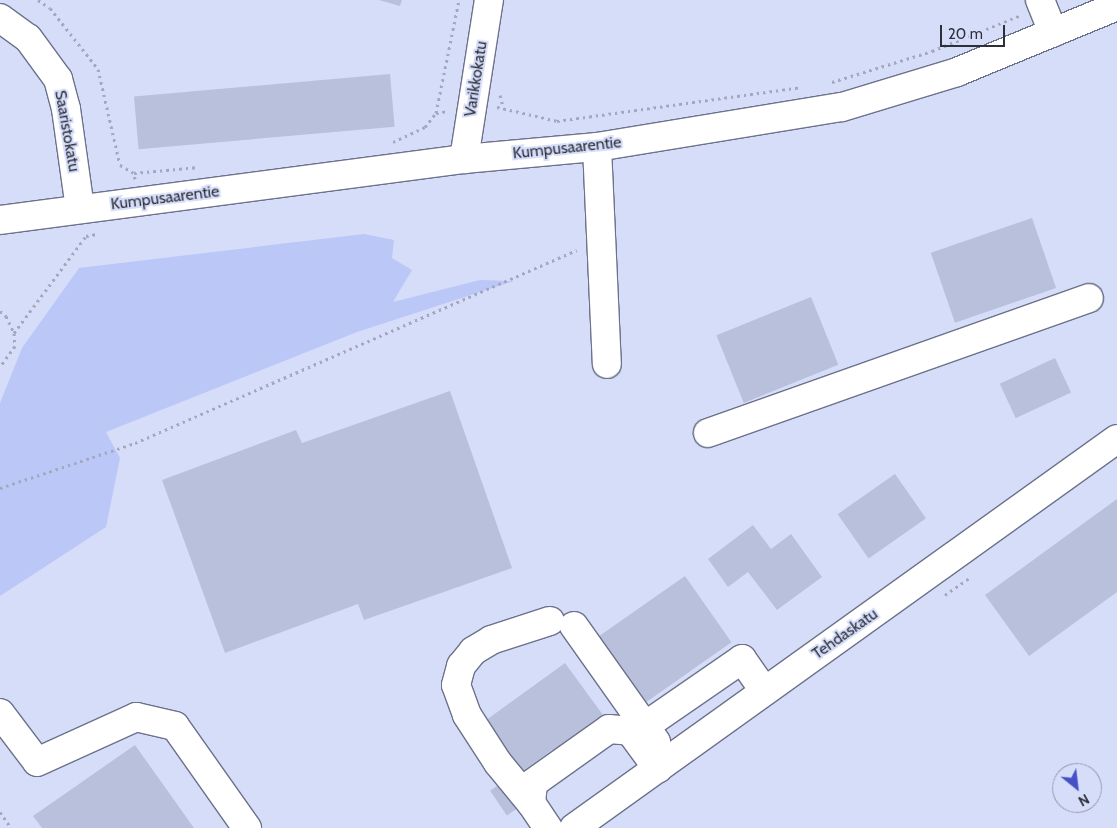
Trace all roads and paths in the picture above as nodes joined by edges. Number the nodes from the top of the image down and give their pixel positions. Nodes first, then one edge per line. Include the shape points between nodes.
1 (38, 0) edge
2 (459, 0) edge
3 (489, 0) edge
4 (1041, 3) edge
5 (1117, 6) edge
6 (0, 18) edge
7 (1053, 33) junction
8 (830, 82) dead end
9 (810, 85) dead end
10 (471, 109) junction
11 (436, 113) junction
12 (389, 143) dead end
13 (597, 147) junction
14 (464, 159) junction
15 (134, 173) dead end
16 (80, 209) junction
17 (0, 220) edge
18 (601, 240) junction
19 (1090, 298) dead end
20 (0, 311) edge
21 (607, 364) dead end
22 (0, 367) edge
23 (708, 433) dead end
24 (1117, 439) edge
25 (0, 488) edge
26 (764, 691) junction
27 (0, 713) edge
28 (645, 726) junction
29 (664, 765) junction
30 (530, 803) junction
31 (0, 812) edge
32 (11, 828) edge
33 (247, 828) edge
34 (548, 828) edge
35 (574, 828) edge

1 - 15 path via 50,8 98,69 120,165
2 - 11 path
3 - 10 street, Varikkokatu
4 - 7 street
4 - 8 path via 932,51
5 - 7 street, Kumpusaarentie
6 - 16 street, Saaristokatu via 28,38 58,79 66,109
7 - 13 street, Kumpusaarentie via 957,72 842,107
9 - 10 path via 557,121 528,116 503,106
10 - 11 path
10 - 14 street, Varikkokatu
11 - 12 path via 425,127
13 - 14 street, Kumpusaarentie
13 - 18 street
14 - 16 street, Kumpusaarentie
16 - 17 street, Kumpusaarentie
18 - 21 street
18 - 25 path via 135,443
19 - 23 street
20 - 22 path via 10,324 15,346
24 - 26 street, Tehdaskatu
26 - 28 street via 742,659
26 - 29 street, Tehdaskatu
27 - 33 street via 37,762 136,718 176,726
28 - 29 street
28 - 30 street via 562,624 490,640 473,650 461,666 456,685 467,715 498,763
29 - 30 street via 630,731 609,729 533,783
29 - 35 street, Tehdaskatu
30 - 34 street
31 - 32 path

